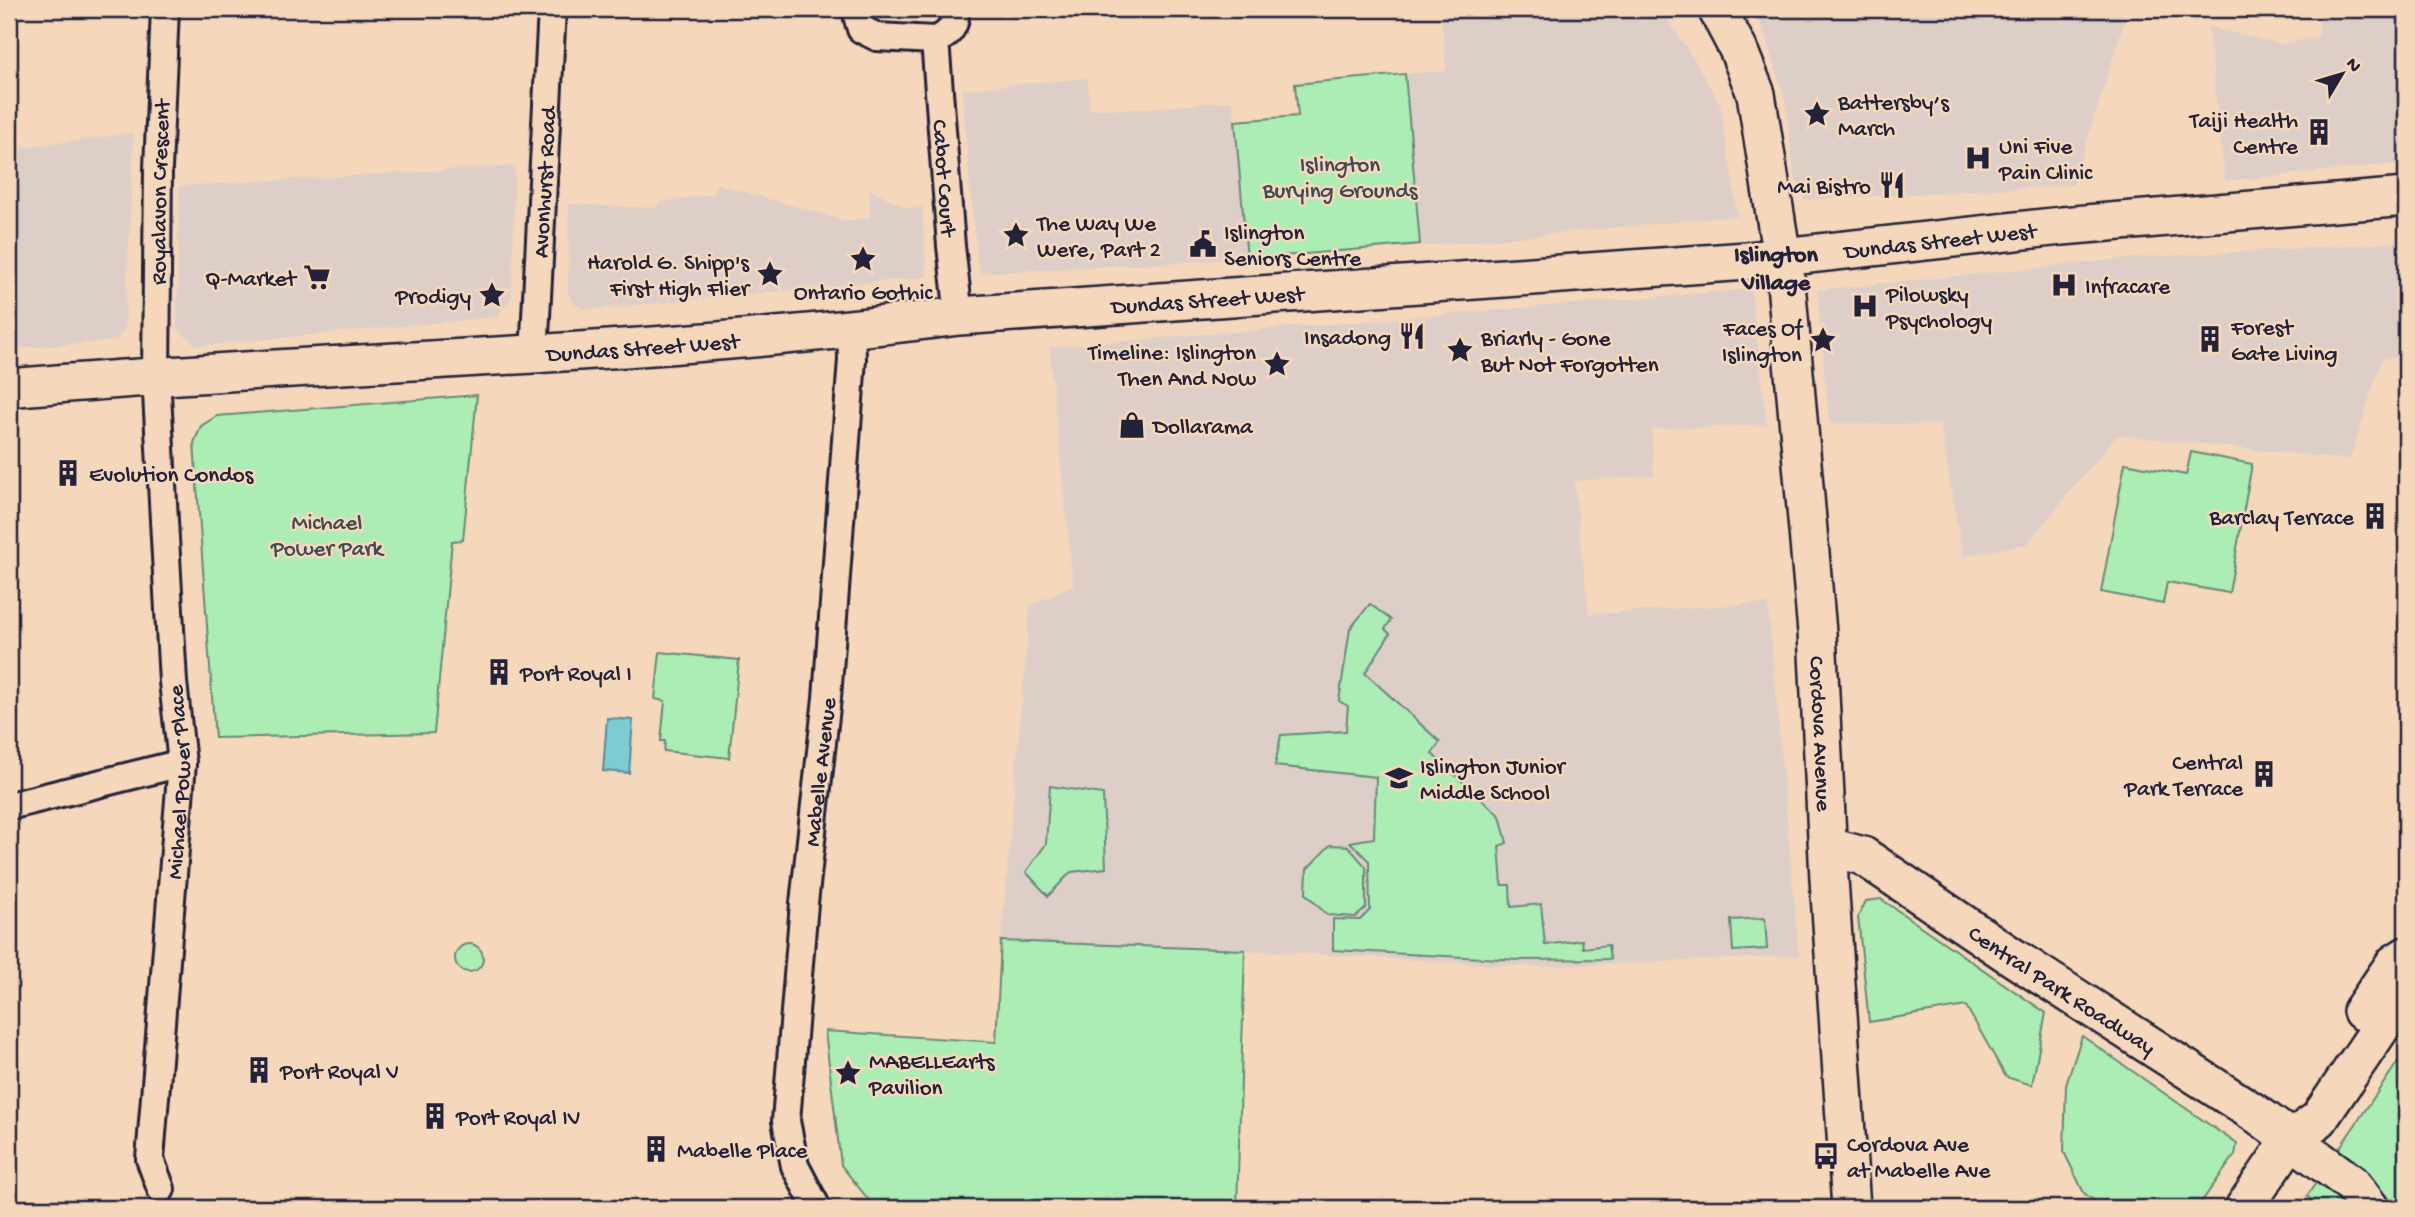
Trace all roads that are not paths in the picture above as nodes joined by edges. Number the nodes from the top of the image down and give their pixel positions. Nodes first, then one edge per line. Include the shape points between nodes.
1 (165, 9) edge
2 (552, 9) edge
3 (859, 9) edge
4 (954, 9) edge
5 (1717, 9) edge
6 (935, 40) junction
7 (2406, 197) edge
8 (1782, 257) junction
9 (959, 316) junction
10 (851, 329) junction
11 (534, 355) junction
12 (156, 376) junction
13 (9, 388) edge
14 (182, 764) junction
15 (9, 806) edge
16 (1829, 847) junction
17 (2406, 956) edge
18 (2406, 990) edge
19 (2291, 1139) junction
20 (161, 1189) dead end
21 (817, 1208) edge
22 (1852, 1208) edge
23 (2244, 1208) edge
24 (2370, 1208) edge

1 - 12 street, Royalavon Crescent
2 - 11 street, Avonhurst Road
3 - 6 street via 861,29 877,37
4 - 6 street via 953,25 943,38
5 - 8 main road, Cordova Avenue via 1756,94
6 - 9 street, Cabot Court
7 - 8 main road, Dundas Street West via 2075,225
8 - 9 main road, Dundas Street West
8 - 16 main road, Cordova Avenue via 1817,632
9 - 10 main road, Dundas Street West
10 - 11 main road, Dundas Street West
10 - 21 street, Mabelle Avenue via 827,698 786,1121 795,1166
11 - 12 main road, Dundas Street West
12 - 13 main road, Dundas Street West
12 - 14 street, Michael Power Place
14 - 15 street
14 - 20 street, Michael Power Place via 150,1159
16 - 19 main road, Central Park Roadway via 1863,856
16 - 22 main road, Cordova Avenue
17 - 19 main road via 2395,963 2298,1105
18 - 19 main road via 2319,1119
19 - 23 main road
19 - 24 main road via 2351,1184

